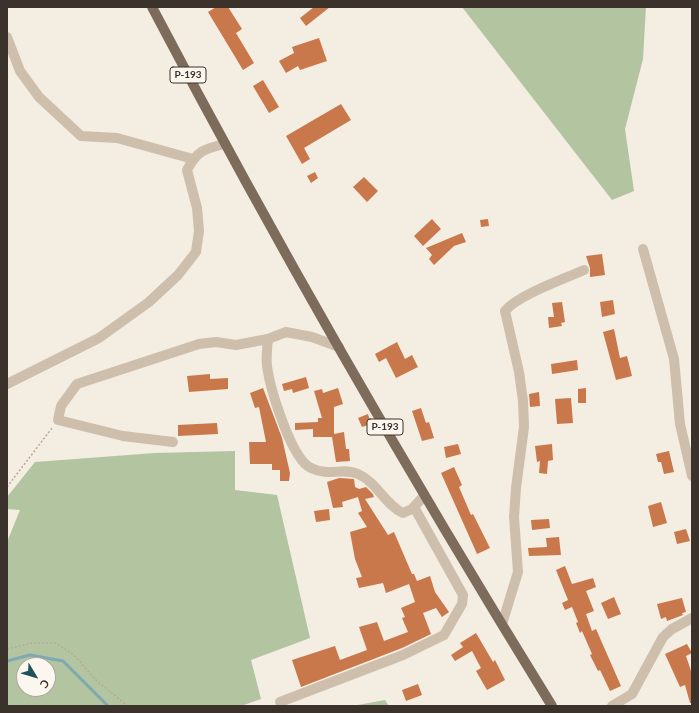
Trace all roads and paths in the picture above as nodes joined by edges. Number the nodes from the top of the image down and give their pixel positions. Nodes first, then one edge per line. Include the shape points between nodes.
1 (152, 7) edge
2 (7, 37) edge
3 (224, 144) junction
4 (193, 159) junction
5 (643, 249) dead end
6 (584, 270) dead end
7 (268, 339) junction
8 (340, 347) junction
9 (7, 384) edge
10 (58, 420) junction
11 (173, 442) dead end
12 (692, 476) edge
13 (7, 487) edge
14 (424, 496) junction
15 (414, 507) junction
16 (692, 618) edge
17 (502, 624) junction
18 (7, 649) edge
19 (280, 702) dead end
20 (128, 706) edge
21 (552, 706) edge
22 (612, 706) edge

1 - 3 main road, Р-193
2 - 4 lane via 20,71 39,96 81,136 117,138
3 - 4 lane via 202,150
3 - 8 main road, Р-193
4 - 9 lane via 187,170 197,208 199,232 196,252 178,275 149,302 100,338
5 - 12 lane via 674,359 680,424
6 - 17 lane via 526,296 509,306 506,311 521,387 524,427 514,517 518,572
7 - 8 lane via 286,332 312,337
7 - 10 lane via 236,345 216,342 199,344 77,384 61,406
7 - 15 lane via 267,367 291,445 299,458 308,467 323,473 350,471 358,474 372,483 396,510 403,513
8 - 14 main road, Р-193
10 - 11 lane via 123,436
10 - 13 path
14 - 15 lane
14 - 17 main road, Р-193
15 - 19 lane via 463,595 462,604 444,635 403,655
16 - 22 lane via 663,637 632,694
17 - 21 main road, Р-193
18 - 20 path via 56,643 74,655 97,681

